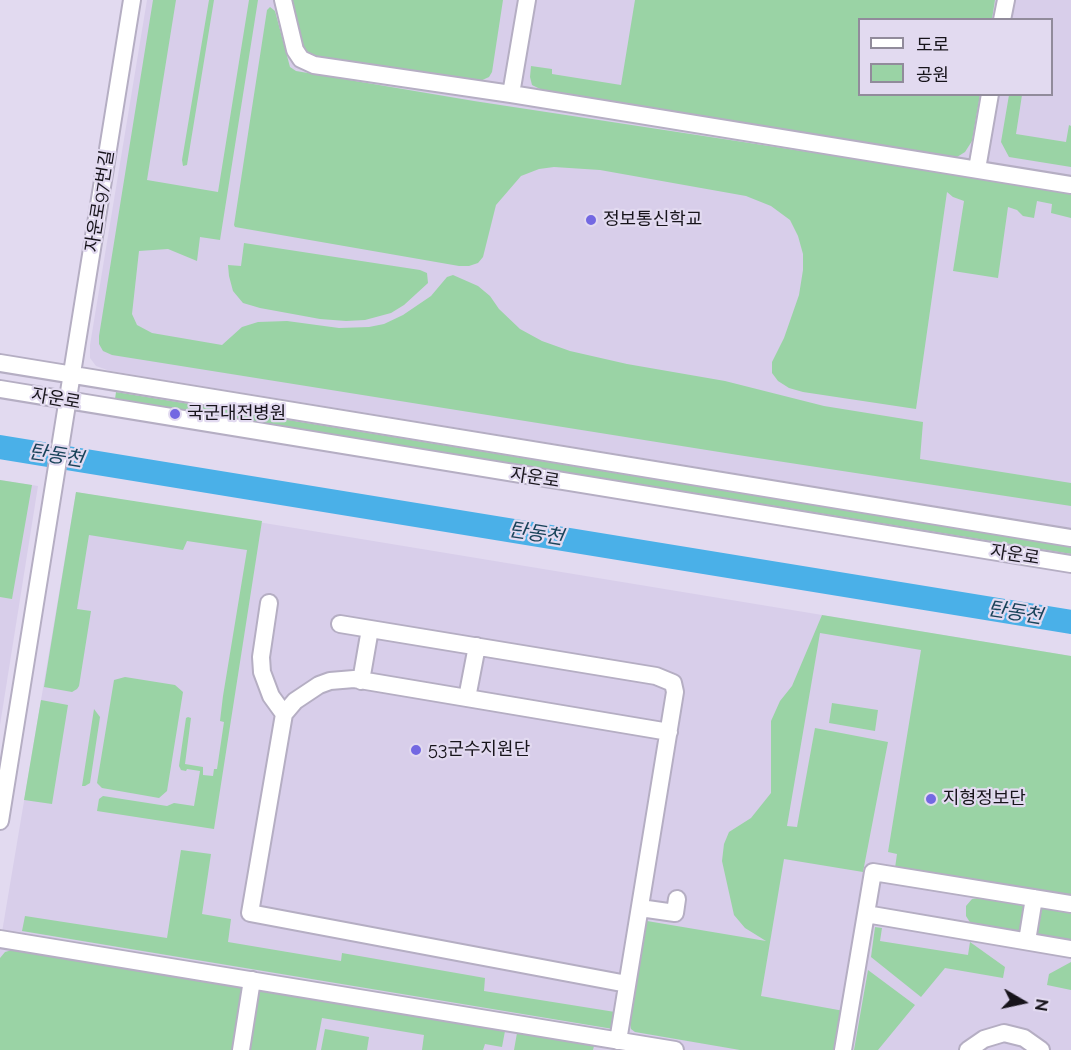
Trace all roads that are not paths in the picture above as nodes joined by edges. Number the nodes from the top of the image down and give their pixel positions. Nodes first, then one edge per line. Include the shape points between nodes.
1 (132, 0) edge
2 (283, 0) edge
3 (527, 0) edge
4 (1006, 0) edge
5 (1002, 18) edge
6 (512, 94) junction
7 (990, 96) edge
8 (977, 169) junction
9 (1071, 185) edge
10 (0, 363) edge
11 (72, 375) junction
12 (0, 389) edge
13 (67, 401) junction
14 (1071, 538) edge
15 (1071, 564) edge
16 (269, 603) dead end
17 (340, 624) dead end
18 (369, 629) junction
19 (477, 646) junction
20 (361, 681) junction
21 (467, 698) junction
22 (284, 714) junction
23 (669, 732) junction
24 (5, 760) edge
25 (0, 821) edge
26 (1034, 898) junction
27 (677, 899) dead end
28 (1071, 904) edge
29 (640, 908) junction
30 (866, 914) junction
31 (0, 939) edge
32 (1027, 941) junction
33 (1071, 949) edge
34 (252, 980) junction
35 (627, 984) junction
36 (620, 1044) edge
37 (242, 1050) edge
38 (675, 1050) edge
39 (843, 1050) edge
40 (968, 1050) edge
41 (1041, 1050) edge

1 - 11 street, 자운로97번길
2 - 6 street via 295,50 301,59 314,65
3 - 6 street
4 - 5 street
6 - 8 street
7 - 8 street
8 - 9 street
10 - 11 street, 자운로
11 - 13 street, 자운로97번길
11 - 14 street, 자운로
12 - 13 street, 자운로
13 - 15 street, 자운로
13 - 24 street, 자운로97번길
16 - 22 street via 262,672 271,696
17 - 18 street
18 - 19 street
18 - 20 street
19 - 21 street
19 - 23 street via 666,679 673,683 675,692
20 - 21 street
20 - 22 street via 319,685
21 - 23 street
22 - 35 street via 250,913
23 - 29 street
24 - 25 street, 자운로97번길
26 - 28 street
26 - 30 street via 873,872
26 - 32 street
27 - 29 street via 675,913
29 - 35 street
30 - 32 street
30 - 39 street
31 - 34 street
32 - 33 street
34 - 36 street
34 - 37 street
35 - 36 street
36 - 38 street
40 - 41 street via 984,1039 1004,1034 1024,1038

